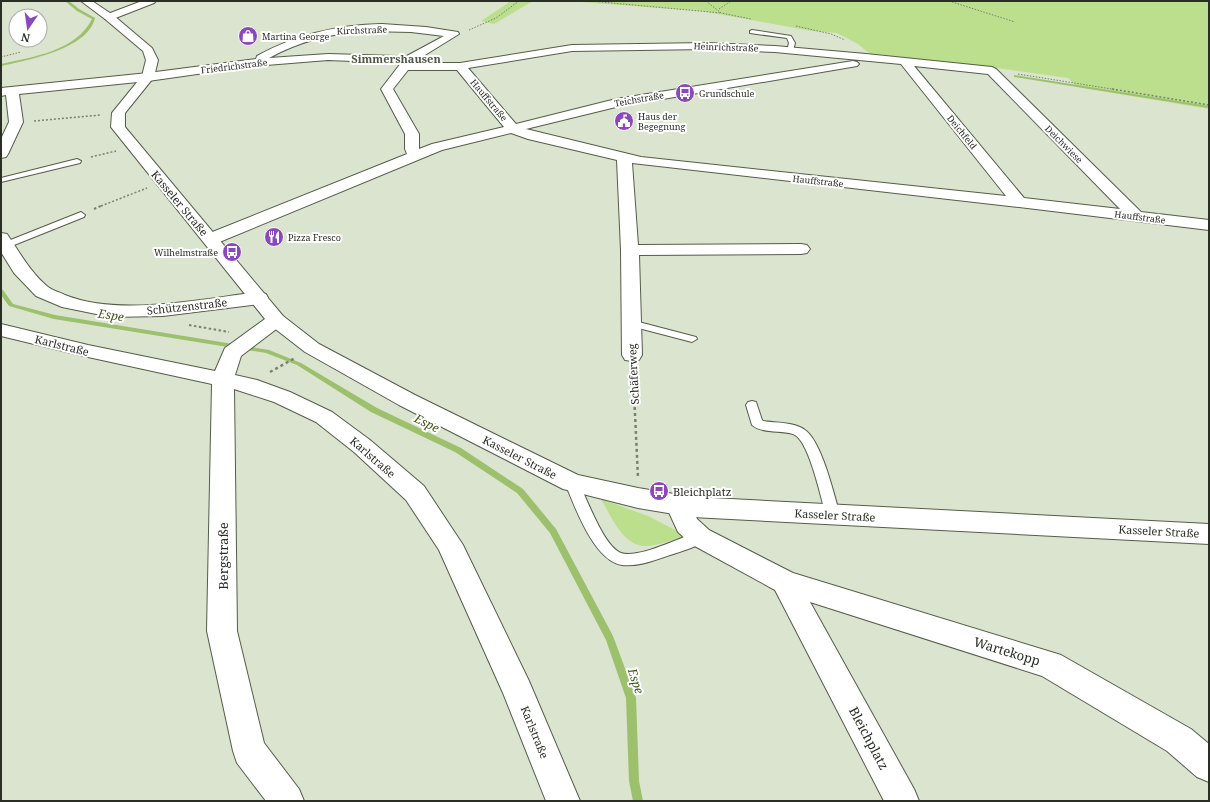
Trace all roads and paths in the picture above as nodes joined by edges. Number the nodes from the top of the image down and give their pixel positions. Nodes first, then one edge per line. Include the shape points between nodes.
1 (86, 1) edge
2 (151, 1) edge
3 (519, 1) edge
4 (590, 1) edge
5 (706, 1) edge
6 (731, 1) edge
7 (949, 1) edge
8 (719, 10) junction
9 (721, 13) junction
10 (109, 17) junction
11 (756, 19) dead end
12 (1015, 22) dead end
13 (792, 26) dead end
14 (752, 32) dead end
15 (454, 34) junction
16 (790, 51) junction
17 (21, 52) dead end
18 (1, 57) edge
19 (866, 57) junction
20 (906, 62) junction
21 (254, 63) junction
22 (406, 64) junction
23 (460, 66) junction
24 (992, 71) junction
25 (148, 77) junction
26 (7, 91) edge
27 (1209, 105) edge
28 (119, 113) junction
29 (16, 122) junction
30 (513, 129) junction
31 (133, 146) junction
32 (1, 154) edge
33 (415, 156) junction
34 (624, 158) junction
35 (77, 161) joint
36 (1, 180) edge
37 (163, 181) junction
38 (1019, 202) junction
39 (81, 215) joint
40 (1136, 216) junction
41 (1209, 225) edge
42 (211, 239) junction
43 (3, 241) edge
44 (801, 249) dead end
45 (630, 250) junction
46 (259, 298) junction
47 (276, 320) junction
48 (631, 323) junction
49 (1, 330) edge
50 (692, 339) dead end
51 (632, 356) joint
52 (293, 359) dead end
53 (227, 366) junction
54 (268, 373) dead end
55 (752, 405) dead end
56 (572, 484) junction
57 (638, 498) junction
58 (679, 506) junction
59 (833, 515) junction
60 (1209, 534) edge
61 (700, 537) junction
62 (785, 582) junction
63 (1209, 765) edge
64 (287, 801) edge
65 (563, 801) edge
66 (902, 801) edge

1 - 10 street
2 - 10 street
3 - 15 path via 504,14 482,27
4 - 9 path
5 - 8 path
6 - 8 path
7 - 12 path
8 - 9 path
9 - 11 path
10 - 25 street via 148,50 152,60
13 - 19 path via 842,38 861,50
14 - 16 lane via 789,37 792,42
15 - 21 street, Kirchstraße via 376,28 338,30 310,36
15 - 22 street
16 - 19 street, Heinrichstraße
16 - 23 street, Heinrichstraße via 707,46 572,48
17 - 18 path
19 - 20 street, Heinrichstraße
19 - 30 street, Teichstraße via 860,62 831,68 616,103
20 - 24 street, Heinrichstraße
20 - 38 street, Deichfeld
21 - 22 street, Friedrichstraße via 328,57 383,58
21 - 25 street, Friedrichstraße
22 - 23 street, Friedrichstraße
22 - 33 street via 387,89 412,134 412,149
23 - 30 street, Hauffstraße
24 - 27 path
24 - 40 street, Deichwiese
25 - 26 street, Friedrichstraße
25 - 28 street
26 - 29 street
28 - 29 path
28 - 31 street, Kasseler Straße via 118,127
29 - 32 street
30 - 33 street, Teichstraße via 437,147
30 - 34 street, Hauffstraße
31 - 35 path
31 - 37 street, Kasseler Straße
33 - 42 street
34 - 38 street, Hauffstraße
34 - 45 street, Schäferweg
35 - 36 lane
37 - 39 path
37 - 42 street, Kasseler Straße
38 - 40 street, Hauffstraße
39 - 43 lane
40 - 41 street, Hauffstraße
42 - 46 street, Kasseler Straße
43 - 46 street, Schützenstraße via 20,269 43,292 76,304 111,311 163,310
44 - 45 street
45 - 48 street, Schäferweg
46 - 47 street, Kasseler Straße
47 - 53 street via 251,339
47 - 56 street, Kasseler Straße via 312,348 400,397
48 - 50 lane
48 - 51 street, Schäferweg
49 - 53 street, Karlstraße via 88,351
51 - 57 path, Schäferweg
52 - 54 path
53 - 64 street, Bergstraße via 224,414 222,631 249,751
53 - 65 street, Karlstraße via 255,387 324,417 362,446 415,493 450,545 518,691
55 - 59 lane via 756,422 760,425 800,432 806,436
56 - 57 street, Kasseler Straße
56 - 61 lane via 594,529 615,558 645,556
57 - 58 street, Kasseler Straße
58 - 59 street, Kasseler Straße
58 - 61 street via 688,525
59 - 60 street, Kasseler Straße
61 - 62 street
62 - 63 street, Wartekopp via 1050,665 1179,740
62 - 66 street, Bleichplatz

